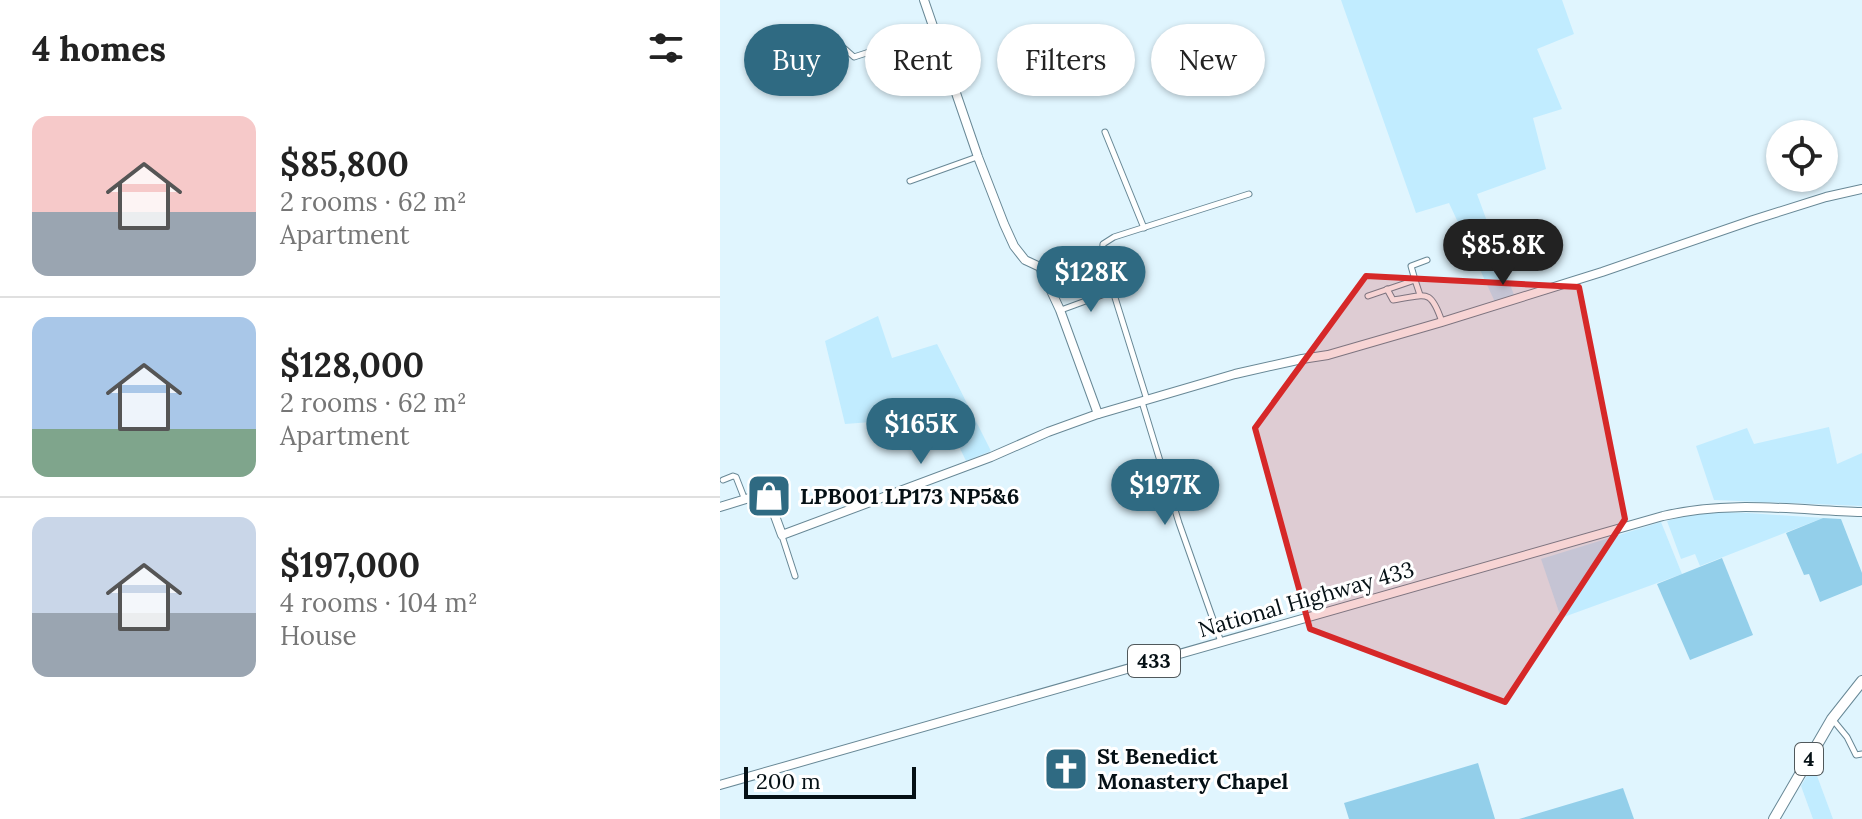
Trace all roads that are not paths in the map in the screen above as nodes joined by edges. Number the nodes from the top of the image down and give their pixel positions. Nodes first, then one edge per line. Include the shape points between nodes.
1 (924, 0) edge
2 (933, 24) edge
3 (957, 96) edge
4 (1105, 132) dead end
5 (978, 157) junction
6 (910, 181) dead end
7 (1862, 189) edge
8 (1249, 194) dead end
9 (1144, 228) junction
10 (1427, 260) dead end
11 (1415, 280) junction
12 (1387, 289) junction
13 (1113, 291) junction
14 (1420, 295) junction
15 (1368, 296) dead end
16 (1060, 310) junction
17 (1442, 322) junction
18 (1145, 401) junction
19 (1098, 414) junction
20 (723, 480) dead end
21 (745, 500) junction
22 (720, 507) edge
23 (1862, 512) edge
24 (782, 535) junction
25 (795, 576) dead end
26 (1221, 642) junction
27 (1862, 681) edge
28 (1832, 719) junction
29 (1862, 754) edge
30 (720, 785) edge
31 (1774, 819) edge

1 - 2 street
3 - 5 street
4 - 9 street
5 - 6 street
5 - 16 street via 1014,246 1040,267
7 - 17 street
8 - 9 street
9 - 13 street via 1103,244
10 - 11 street via 1411,266
11 - 12 street
11 - 14 street
12 - 14 street via 1393,300
12 - 15 street
13 - 16 street
13 - 18 street
14 - 17 street via 1435,303
16 - 19 street
17 - 18 street
18 - 19 street
18 - 26 street via 1182,532
19 - 24 street
20 - 21 street via 736,477
21 - 22 street
21 - 24 street via 765,495
23 - 26 street, National Highway 433 / 433 via 1727,506 1682,511
24 - 25 street
26 - 30 street, National Highway 433 / 433
27 - 28 highway, 4
28 - 29 street via 1856,755
28 - 31 highway, 4

